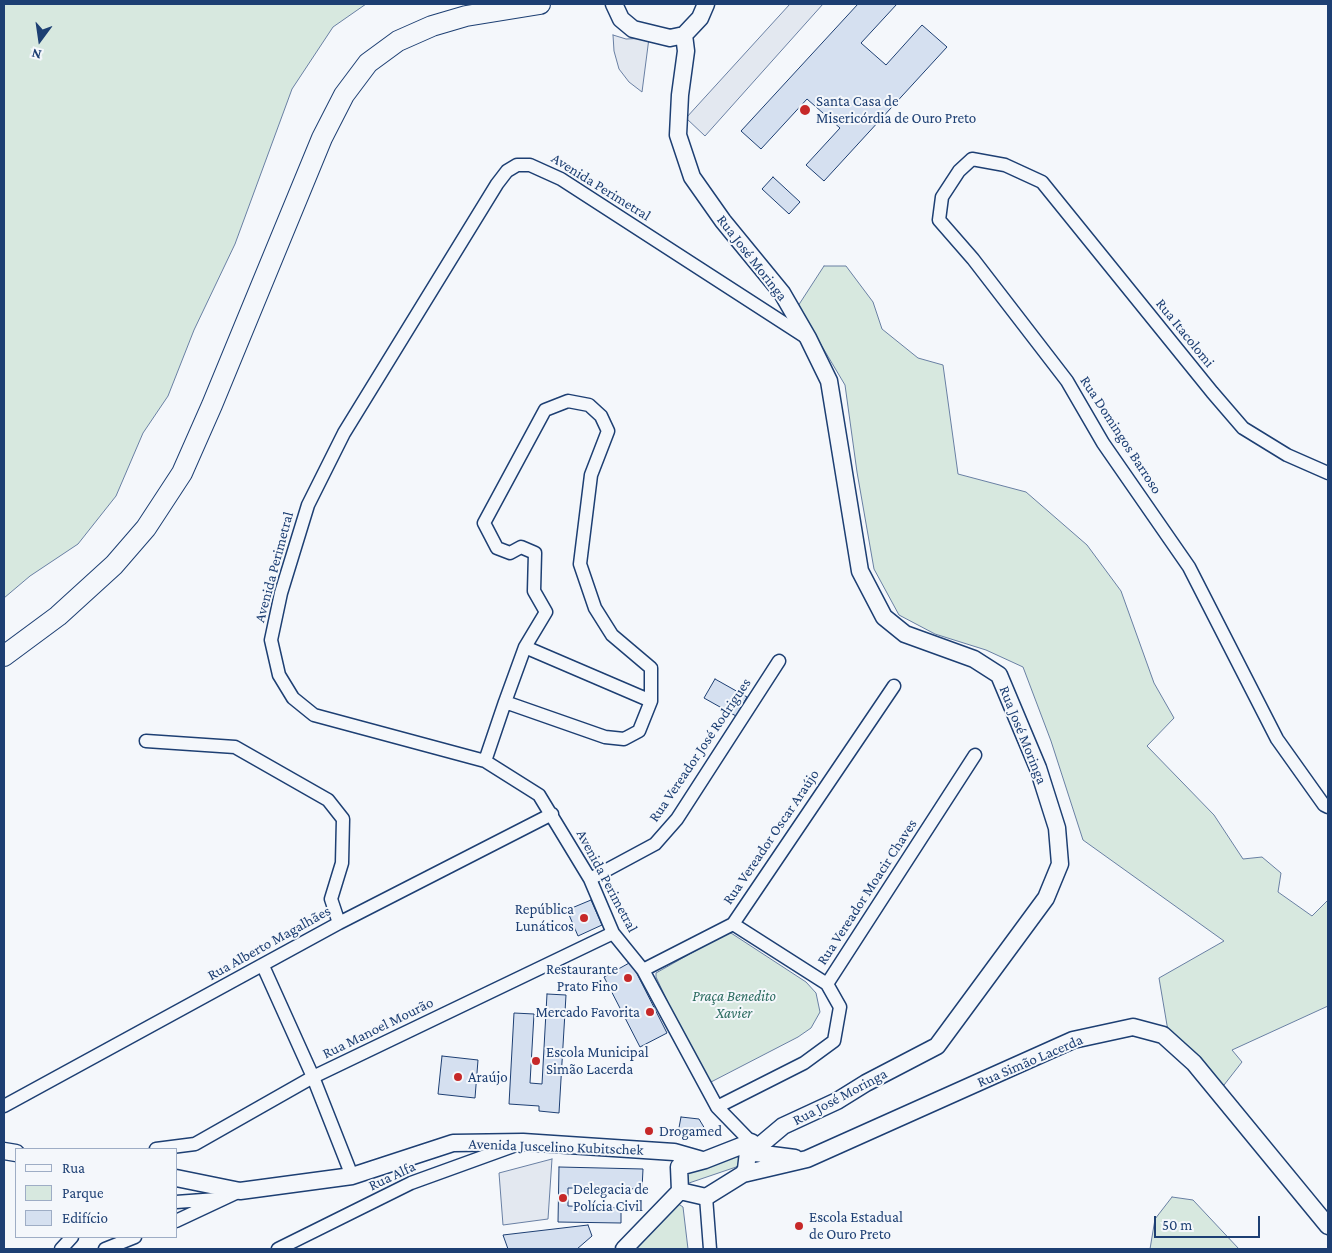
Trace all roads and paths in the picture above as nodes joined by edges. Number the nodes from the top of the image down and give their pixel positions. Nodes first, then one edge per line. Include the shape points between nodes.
1 (540, 4) edge
2 (614, 4) edge
3 (706, 4) edge
4 (684, 35) junction
5 (1042, 182) joint
6 (808, 338) junction
7 (1328, 473) edge
8 (525, 647) junction
9 (4, 656) edge
10 (779, 661) dead end
11 (894, 686) dead end
12 (651, 701) junction
13 (505, 702) junction
14 (146, 741) dead end
15 (975, 755) dead end
16 (485, 761) junction
17 (1328, 807) edge
18 (552, 814) junction
19 (590, 879) junction
20 (339, 923) junction
21 (732, 924) junction
22 (614, 933) junction
23 (263, 966) junction
24 (643, 970) junction
25 (827, 984) junction
26 (313, 1077) junction
27 (4, 1106) edge
28 (717, 1106) junction
29 (523, 1142) junction
30 (752, 1147) junction
31 (164, 1148) edge
32 (676, 1159) junction
33 (808, 1159) junction
34 (742, 1174) junction
35 (352, 1176) junction
36 (178, 1178) edge
37 (240, 1191) junction
38 (680, 1192) junction
39 (706, 1197) junction
40 (178, 1202) edge
41 (178, 1220) edge
42 (1328, 1226) edge
43 (71, 1238) edge
44 (132, 1238) edge
45 (61, 1249) edge
46 (105, 1249) edge
47 (278, 1249) edge
48 (624, 1249) edge
49 (710, 1249) edge

1 - 9 main road via 466,16 432,26 398,40 368,62 344,96 322,138 182,474 146,528 114,564 58,616
2 - 4 street via 620,19 633,29 670,38
3 - 4 street via 700,18
4 - 6 street, Rua José Moringa via 686,51 678,135 692,177 782,293
5 - 7 street, Rua Itacolomi via 1243,428 1287,455
5 - 17 street, Rua Domingos Barroso via 1005,165 972,159 958,171 942,197 939,220 1067,381 1103,443 1189,568 1277,739
6 - 16 street, Avenida Perimetral via 544,170 518,165 502,178 344,433 312,496 281,593 271,640 279,675 293,698 314,716
6 - 30 street, Rua José Moringa via 829,381 860,571 884,617 905,634 974,659 999,676 1038,768 1055,820 1060,864 1046,898 937,1046 837,1101 783,1126
8 - 12 street
8 - 12 street via 546,612 534,591 535,553 521,547 510,553 497,548 484,523 545,410 568,401 589,405 601,416 608,432 591,475 580,564 594,608 612,635 651,668
8 - 13 street
10 - 19 street, Rua Vereador José Rodrigues via 677,819 655,844
11 - 21 street, Rua Vereador Oscar Araújo
12 - 13 street via 639,732 624,739 605,737
13 - 16 street
14 - 20 street via 234,747 328,800 343,819 342,863 330,899
15 - 25 street, Rua Vereador Moacir Chaves
16 - 18 street, Avenida Perimetral via 539,795
18 - 19 street, Avenida Perimetral
18 - 20 street, Rua Alberto Magalhães
19 - 22 street, Avenida Perimetral
20 - 23 street, Rua Alberto Magalhães
21 - 24 street, Rua Vereador Oscar Araújo
21 - 25 street
22 - 24 street, Avenida Perimetral
22 - 26 street, Rua Manoel Mourão
23 - 26 street
23 - 27 street, Rua Alberto Magalhães
24 - 28 street, Avenida Perimetral
25 - 28 street, Rua Vereador Moacir Chaves via 840,1007 834,1041 804,1063
26 - 31 street, Rua Manoel Mourão via 195,1144
26 - 35 street
28 - 30 street, Avenida Perimetral
29 - 32 street, Avenida Juscelino Kubitschek
29 - 35 street, Avenida Juscelino Kubitschek via 452,1143
29 - 47 street, Rua Alfa via 412,1183
30 - 32 street, Avenida Juscelino Kubitschek via 705,1160
30 - 33 street
30 - 34 street
32 - 38 street
33 - 34 street, Rua Simão Lacerda
33 - 42 street, Rua Simão Lacerda via 1074,1040 1133,1027 1163,1034 1194,1063
34 - 39 street, Rua Simão Lacerda
35 - 37 street, Avenida Juscelino Kubitschek
36 - 37 street, Avenida Juscelino Kubitschek
37 - 40 street via 214,1200
37 - 41 street
38 - 39 street
38 - 48 street
39 - 49 street
43 - 45 street
44 - 46 street

